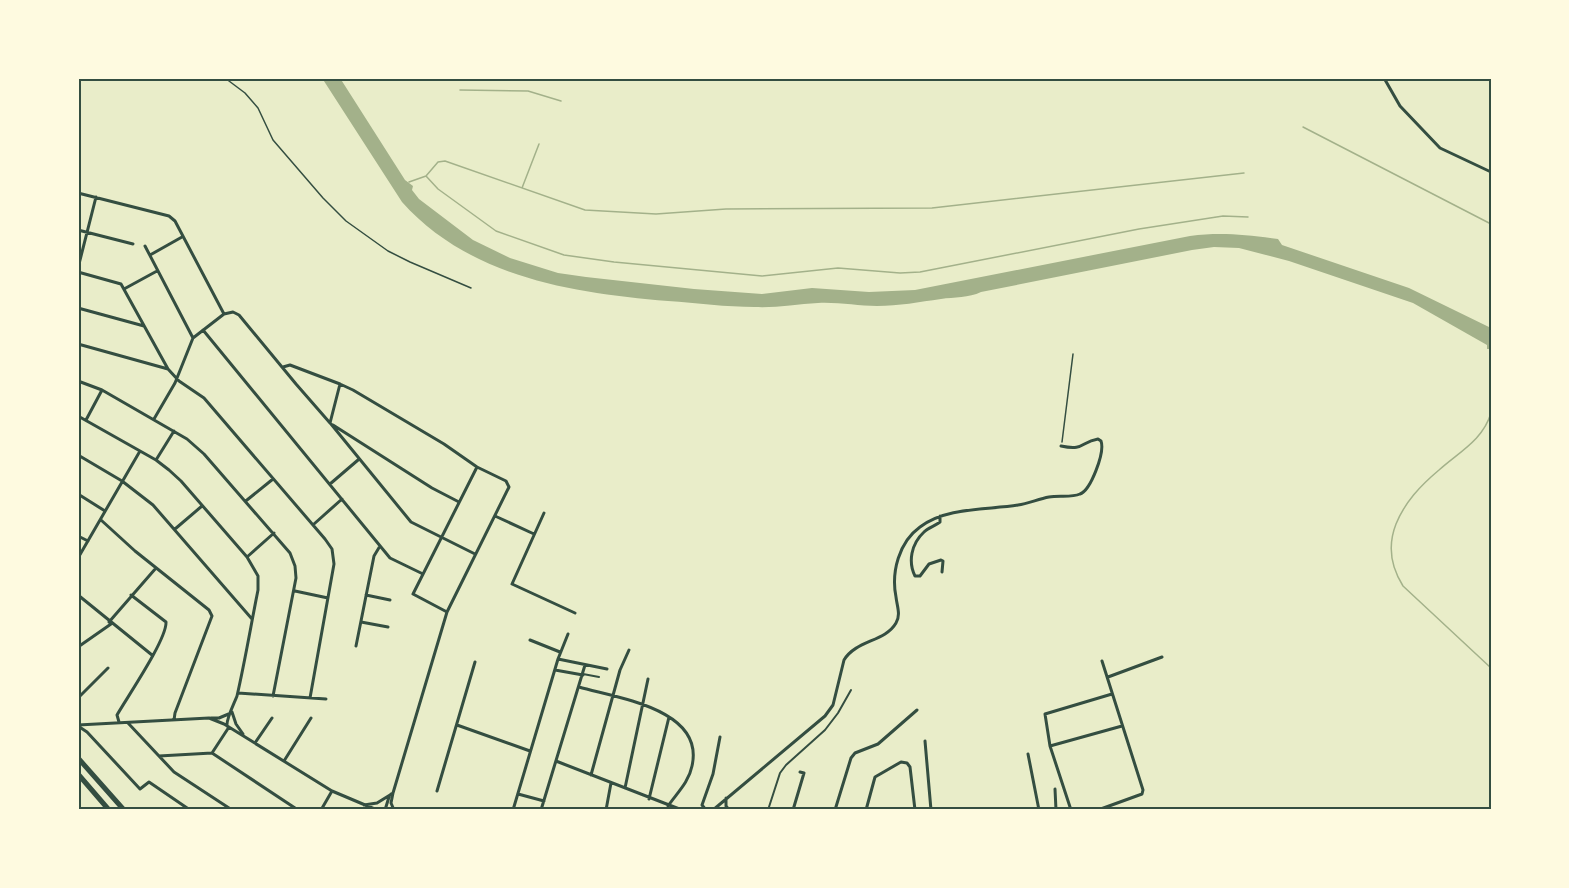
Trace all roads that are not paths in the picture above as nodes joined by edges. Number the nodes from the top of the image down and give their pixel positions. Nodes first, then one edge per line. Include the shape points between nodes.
1 (1384, 78) edge
2 (1491, 172) edge
3 (78, 193) edge
4 (96, 197) junction
5 (78, 230) edge
6 (87, 232) junction
7 (182, 237) junction
8 (133, 244) dead end
9 (145, 246) dead end
10 (150, 255) junction
11 (78, 270) edge
12 (158, 270) junction
13 (124, 289) junction
14 (78, 308) edge
15 (224, 314) junction
16 (144, 326) junction
17 (203, 330) junction
18 (193, 338) junction
19 (78, 344) edge
20 (283, 367) junction
21 (168, 369) junction
22 (177, 378) junction
23 (78, 381) edge
24 (340, 384) junction
25 (102, 390) junction
26 (78, 416) edge
27 (154, 419) junction
28 (86, 421) junction
29 (330, 423) junction
30 (174, 431) junction
31 (1061, 446) road end
32 (140, 451) junction
33 (78, 456) edge
34 (156, 460) junction
35 (358, 460) junction
36 (477, 467) junction
37 (273, 479) junction
38 (122, 481) junction
39 (330, 484) junction
40 (78, 494) edge
41 (342, 499) junction
42 (246, 501) junction
43 (459, 502) junction
44 (202, 506) junction
45 (105, 511) junction
46 (544, 513) dead end
47 (495, 516) junction
48 (940, 516) junction
49 (101, 520) junction
50 (314, 524) junction
51 (175, 529) junction
52 (274, 533) junction
53 (534, 534) junction
54 (78, 536) edge
55 (442, 538) junction
56 (88, 541) junction
57 (380, 546) junction
58 (475, 555) junction
59 (247, 557) junction
60 (78, 558) edge
61 (156, 568) junction
62 (942, 572) dead end
63 (423, 574) junction
64 (294, 591) junction
65 (78, 595) edge
66 (131, 595) junction
67 (366, 595) junction
68 (328, 598) junction
69 (390, 600) dead end
70 (447, 612) junction
71 (575, 613) dead end
72 (252, 619) junction
73 (361, 622) junction
74 (110, 623) junction
75 (388, 627) dead end
76 (568, 634) dead end
77 (530, 640) dead end
78 (356, 646) dead end
79 (78, 648) edge
80 (629, 650) dead end
81 (560, 652) junction
82 (152, 655) junction
83 (1162, 657) dead end
84 (558, 659) junction
85 (1102, 661) dead end
86 (475, 662) dead end
87 (585, 665) junction
88 (108, 668) dead end
89 (607, 669) dead end
90 (555, 670) junction
91 (583, 674) junction
92 (599, 677) dead end
93 (1108, 677) junction
94 (648, 679) dead end
95 (579, 687) junction
96 (851, 690) dead end
97 (237, 693) junction
98 (1112, 694) junction
99 (273, 696) junction
100 (613, 696) junction
101 (78, 698) edge
102 (310, 698) junction
103 (326, 699) dead end
104 (643, 705) junction
105 (917, 710) dead end
106 (232, 712) junction
107 (669, 717) junction
108 (209, 718) junction
109 (234, 718) junction
110 (272, 718) dead end
111 (311, 718) dead end
112 (174, 720) junction
113 (118, 722) junction
114 (127, 722) junction
115 (78, 725) edge
116 (227, 725) junction
117 (457, 725) junction
118 (1122, 726) junction
119 (245, 737) junction
120 (720, 737) dead end
121 (925, 741) dead end
122 (255, 744) junction
123 (1050, 746) junction
124 (530, 751) junction
125 (212, 753) junction
126 (1028, 754) dead end
127 (159, 756) junction
128 (78, 758) edge
129 (284, 761) junction
130 (556, 761) junction
131 (800, 772) dead end
132 (78, 774) edge
133 (591, 775) junction
134 (611, 783) junction
135 (625, 789) junction
136 (1055, 789) dead end
137 (436, 791) dead end
138 (331, 793) junction
139 (391, 794) junction
140 (518, 794) junction
141 (726, 798) junction
142 (650, 799) junction
143 (544, 801) junction
144 (1115, 804) junction
145 (364, 805) junction
146 (668, 806) junction
147 (110, 810) edge
148 (124, 810) edge
149 (190, 810) edge
150 (232, 810) edge
151 (298, 810) edge
152 (321, 810) edge
153 (376, 810) edge
154 (385, 810) edge
155 (394, 810) edge
156 (513, 810) edge
157 (541, 810) edge
158 (606, 810) edge
159 (682, 810) edge
160 (709, 810) edge
161 (729, 810) edge
162 (768, 810) edge
163 (793, 810) edge
164 (835, 810) edge
165 (866, 810) edge
166 (915, 810) edge
167 (931, 810) edge
168 (1039, 810) edge
169 (1056, 810) edge
170 (1071, 810) edge
171 (1098, 810) edge
172 (1117, 810) edge

1 - 2 street via 1400,106 1440,148
3 - 4 street
4 - 6 street
4 - 7 street via 169,216
5 - 6 street
6 - 8 street
6 - 11 street
7 - 10 street
7 - 15 street
9 - 10 street
10 - 12 street
11 - 13 street via 113,281
12 - 13 street
12 - 18 street
13 - 16 street
14 - 16 street
15 - 17 street
15 - 20 street via 239,315
16 - 21 street
17 - 18 street
17 - 39 street
18 - 22 street
19 - 21 street
20 - 24 street via 290,365
20 - 29 street
21 - 22 street
22 - 27 street
22 - 37 street via 204,398
23 - 25 street
24 - 29 street
24 - 36 street
25 - 27 street
25 - 28 street
26 - 28 street
27 - 30 street
28 - 32 street
29 - 35 street
29 - 43 street
30 - 34 street
30 - 42 street via 204,454
31 - 48 street via 1074,448 1098,439 1103,444 1083,494
32 - 34 street
32 - 38 street
33 - 38 street
34 - 44 street
35 - 39 street
35 - 55 street via 411,522
36 - 43 street
36 - 47 street via 506,481 509,487
37 - 42 street
37 - 50 street
38 - 45 street
38 - 51 street via 141,494
39 - 41 street
40 - 45 street
41 - 50 street
41 - 57 street
42 - 52 street
43 - 55 street
44 - 51 street
44 - 59 street
45 - 49 street
46 - 53 street
47 - 53 street
47 - 58 street
48 - 62 street via 940,522 918,539 910,556 915,576 941,560
48 - 141 street via 918,528 904,544 896,566 896,622 891,629 848,653 833,705 825,716
49 - 56 street
49 - 61 street
50 - 68 street via 332,549 334,564
51 - 72 street
52 - 59 street
52 - 64 street via 295,566
53 - 71 street via 512,584
54 - 56 street
55 - 58 street
55 - 63 street
56 - 60 street
57 - 63 street via 390,558
57 - 67 street via 374,556
58 - 70 street
59 - 72 street via 258,576
61 - 66 street
61 - 112 street via 212,616
63 - 70 street via 413,594
64 - 68 street
64 - 99 street
65 - 74 street
66 - 74 street
66 - 82 street via 166,622
67 - 69 street
67 - 73 street
68 - 102 street
70 - 139 street
72 - 97 street
73 - 75 street
73 - 78 street
74 - 79 street
74 - 82 street
76 - 81 street
77 - 81 street
80 - 100 street
81 - 84 street
82 - 113 street via 117,715
83 - 93 street
84 - 87 street
84 - 90 street
85 - 93 street
86 - 117 street
87 - 89 street
87 - 91 street
88 - 101 street
90 - 91 street
90 - 124 street
91 - 92 street
91 - 95 street
93 - 98 street
94 - 104 street
95 - 100 street
95 - 130 street
96 - 162 street via 825,730 780,773
97 - 99 street
97 - 106 street
98 - 118 street
98 - 123 street via 1045,714
99 - 102 street
100 - 104 street
100 - 133 street
102 - 103 street
104 - 107 street
104 - 135 street
105 - 164 street via 878,744 855,753
106 - 108 street
106 - 109 street
106 - 116 street
107 - 142 street
107 - 146 street via 689,735 693,756 685,783
108 - 112 street
108 - 116 street
109 - 116 street
109 - 119 street
110 - 122 street
111 - 129 street
112 - 114 street
113 - 114 street
113 - 115 street
114 - 127 street
115 - 149 street via 140,789 149,782
116 - 119 street
116 - 125 street
117 - 124 street
117 - 137 street
118 - 123 street
118 - 144 street via 1143,790 1142,794
119 - 122 street
120 - 160 street via 702,805
121 - 167 street
122 - 129 street
123 - 170 street
124 - 140 street
125 - 127 street
125 - 151 street
126 - 168 street
127 - 150 street via 174,772
128 - 148 highway
129 - 138 street
130 - 133 street
130 - 143 street
131 - 163 street via 804,773
132 - 147 highway
133 - 134 street
134 - 135 street
134 - 158 street
135 - 142 street
136 - 169 street
138 - 145 street
138 - 152 street
139 - 145 street via 377,803
139 - 154 street
139 - 155 street
140 - 143 street
140 - 156 street
141 - 160 street
141 - 161 street
142 - 146 street
143 - 157 street
144 - 171 street
144 - 172 street
145 - 153 street
146 - 159 street
165 - 166 street via 875,777 901,762 910,767

